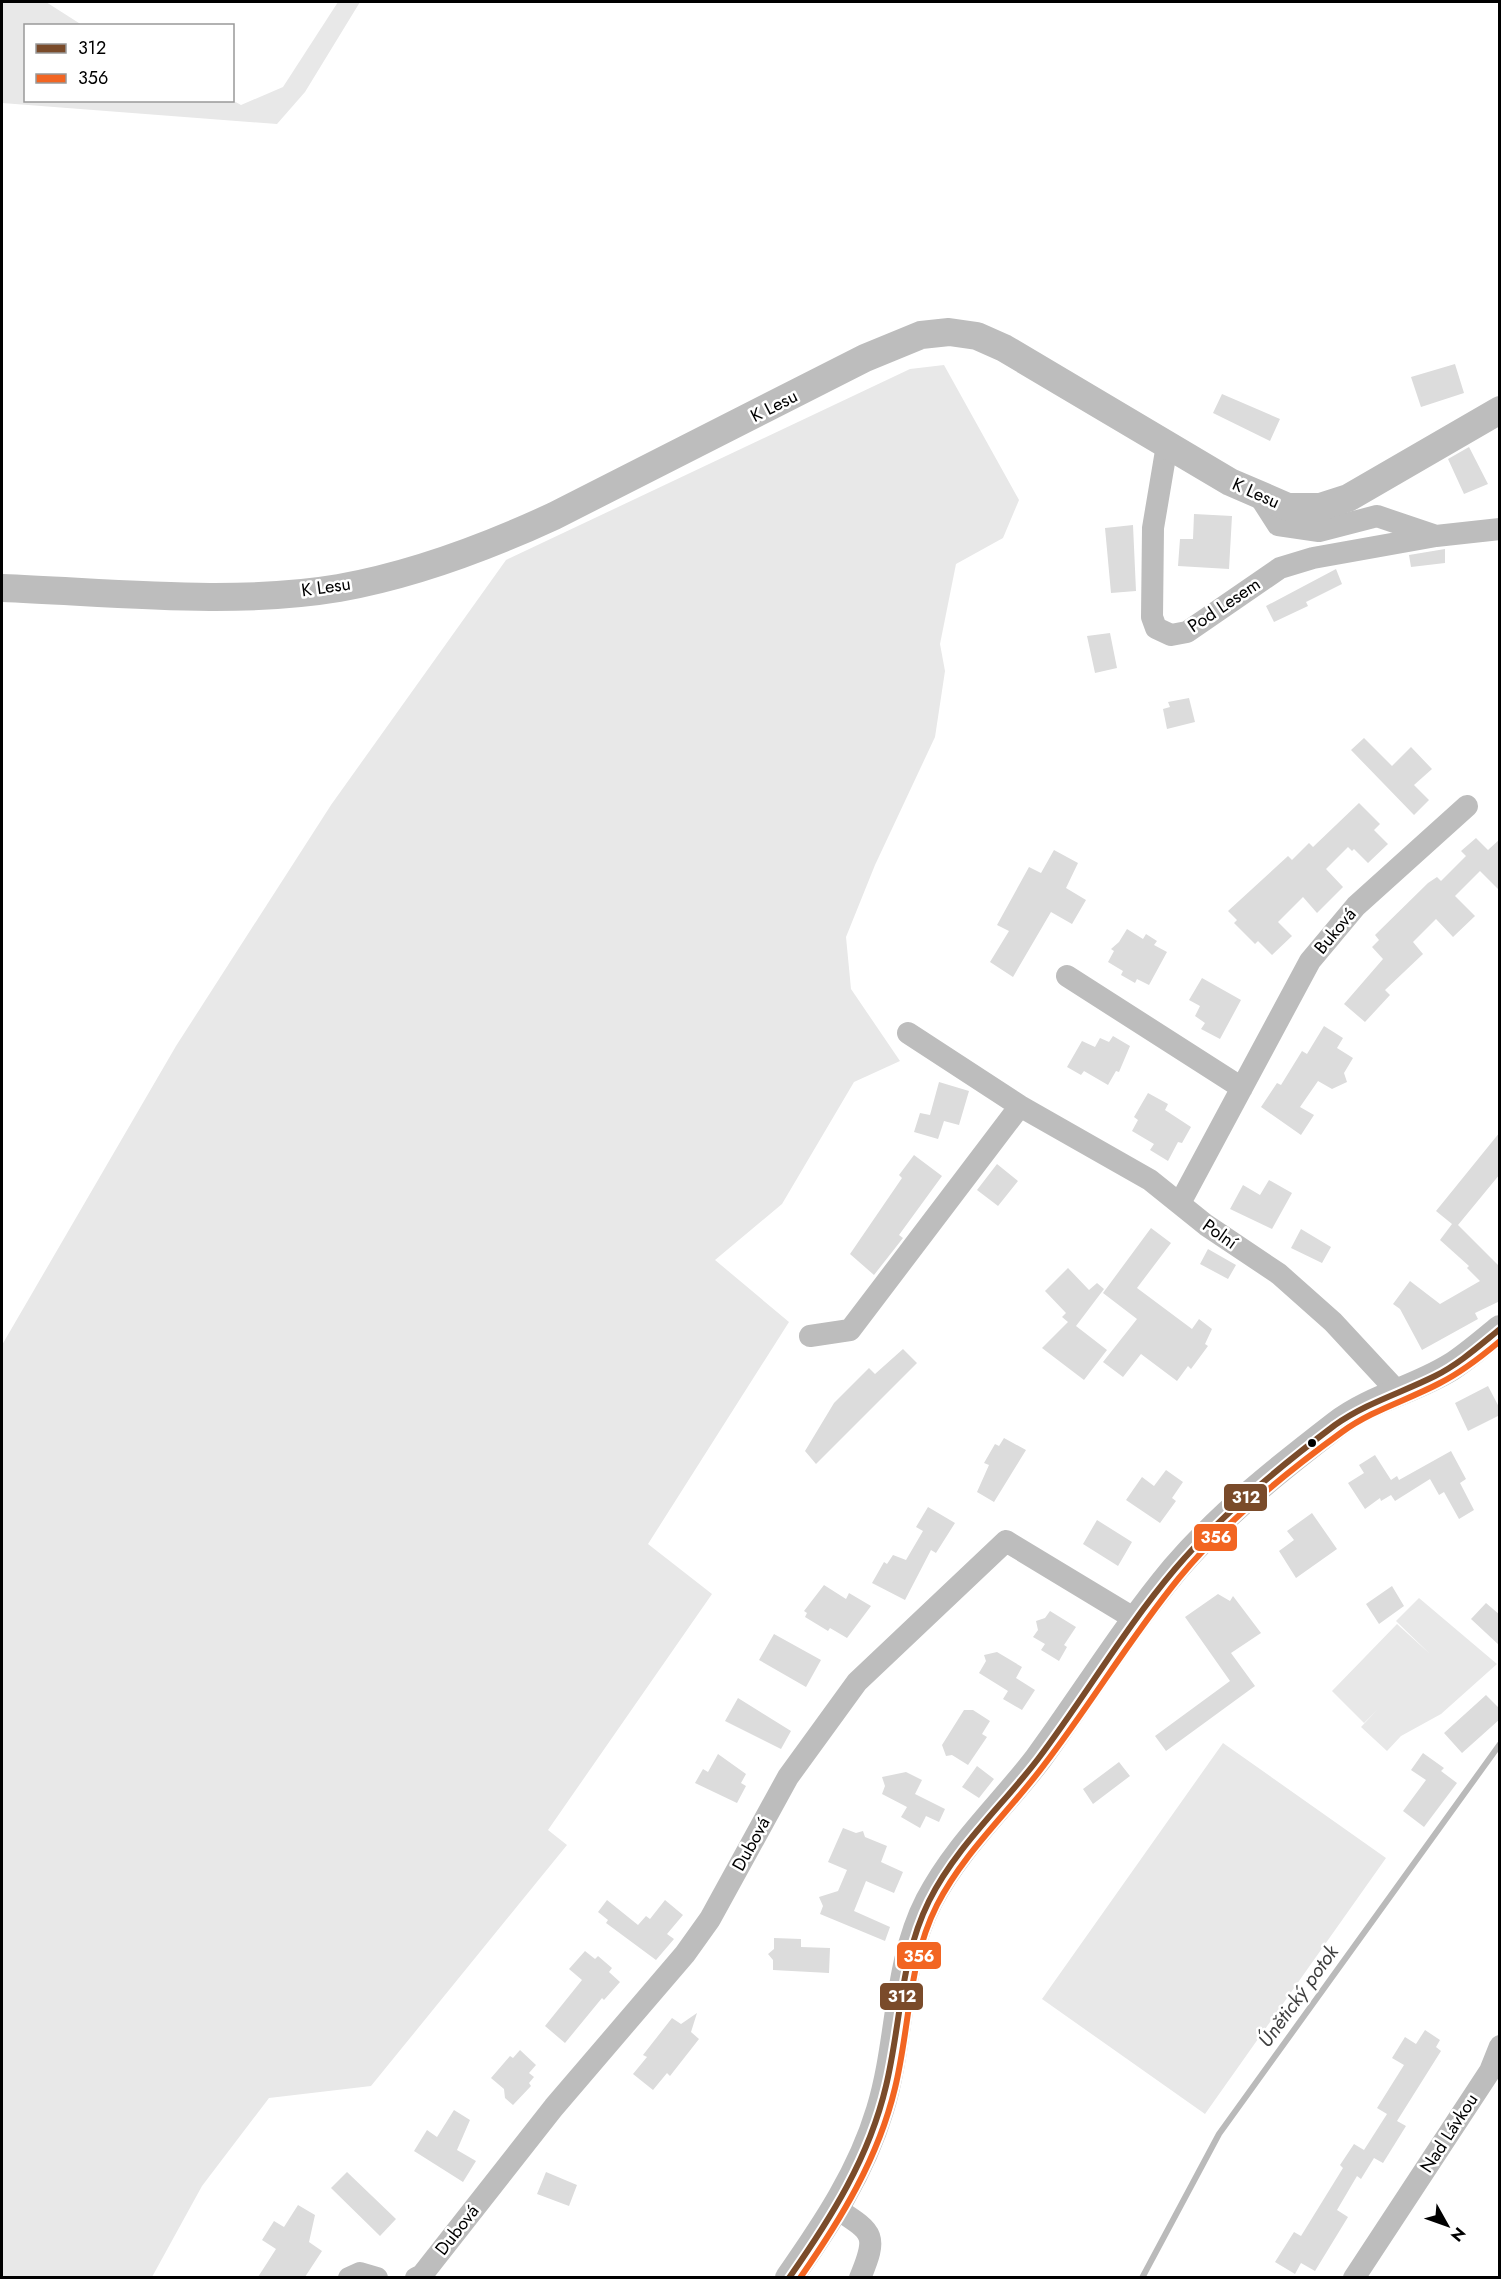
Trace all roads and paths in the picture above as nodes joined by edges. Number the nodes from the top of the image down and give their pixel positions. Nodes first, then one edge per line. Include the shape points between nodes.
1 (1500, 410) edge
2 (1167, 446) junction
3 (1260, 497) junction
4 (1500, 529) edge
5 (1436, 536) junction
6 (2, 588) edge
7 (1467, 806) dead end
8 (1067, 976) dead end
9 (908, 1033) dead end
10 (1242, 1088) junction
11 (1020, 1106) junction
12 (1180, 1203) junction
13 (1500, 1329) edge
14 (810, 1336) dead end
15 (1397, 1391) junction
16 (1135, 1619) junction
17 (1500, 2046) edge
18 (837, 2208) junction
19 (349, 2277) edge
20 (377, 2277) edge
21 (416, 2277) edge
22 (789, 2277) edge
23 (860, 2277) edge
24 (1354, 2277) edge

1 - 3 street, K Lesu via 1348,498 1320,507 1288,507
2 - 3 street, K Lesu
2 - 5 street, Pod Lesem via 1153,528 1152,617 1156,628 1171,635 1187,632 1280,568 1313,558
2 - 6 street, K Lesu via 1004,348 976,336 949,332 921,335 865,358 555,516 504,539 411,569 339,588 273,594 205,596
3 - 5 street, Pod Lesem via 1278,525 1319,531 1377,516
4 - 5 street, Pod Lesem
7 - 10 street, Buková via 1356,906 1310,961
8 - 10 street
9 - 11 street, Polní
10 - 12 street, Buková
11 - 12 street, Polní via 1150,1180
11 - 14 street via 850,1330
12 - 15 street, Polní via 1206,1226 1279,1274 1334,1323
13 - 15 street via 1450,1367
15 - 16 street via 1339,1423 1220,1520
16 - 18 street via 1035,1762 952,1863 929,1902 910,1955 880,2110 861,2161
16 - 21 street, Dubová via 1006,1541 857,1682 788,1777 710,1919 685,1954 554,2107 422,2275
17 - 24 street, Nad Lávkou via 1490,2071
18 - 22 street
18 - 23 street via 870,2235 871,2244
19 - 20 street via 360,2272

